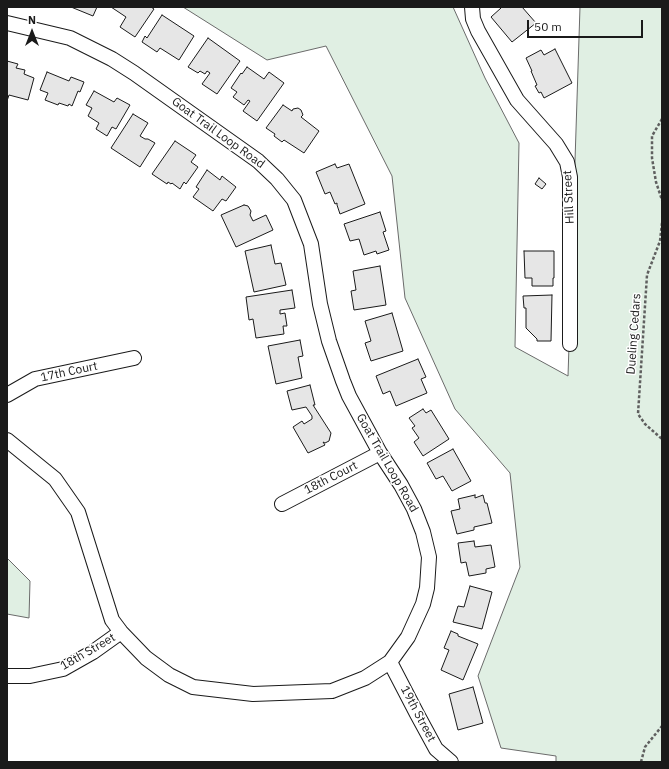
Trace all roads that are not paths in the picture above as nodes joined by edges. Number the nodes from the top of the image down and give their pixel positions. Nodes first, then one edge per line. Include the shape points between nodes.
1 (472, 7) edge
2 (7, 23) edge
3 (570, 344) dead end
4 (134, 358) dead end
5 (7, 395) edge
6 (7, 440) edge
7 (380, 453) junction
8 (282, 504) dead end
9 (121, 632) junction
10 (390, 662) junction
11 (7, 676) edge
12 (451, 762) edge

1 - 3 street, Hill Street via 478,31 513,95 556,144 567,162 570,177
2 - 7 street, Goat Trail Loop Road via 70,38 112,59 201,119 258,161 277,179 294,200 311,244 320,304 329,342 343,382
4 - 5 street, 17th Court via 35,379
6 - 9 street, Goat Trail Loop Road via 55,479 78,512 112,620
7 - 8 street, 18th Court
7 - 10 street, Goat Trail Loop Road via 414,509 429,557 423,604 408,636
9 - 10 street, Goat Trail Loop Road via 146,658 169,675 193,687 218,691 253,694 332,691 365,678
9 - 11 street, 18th Street via 63,669 30,676
10 - 12 street, 19th Street via 436,749

